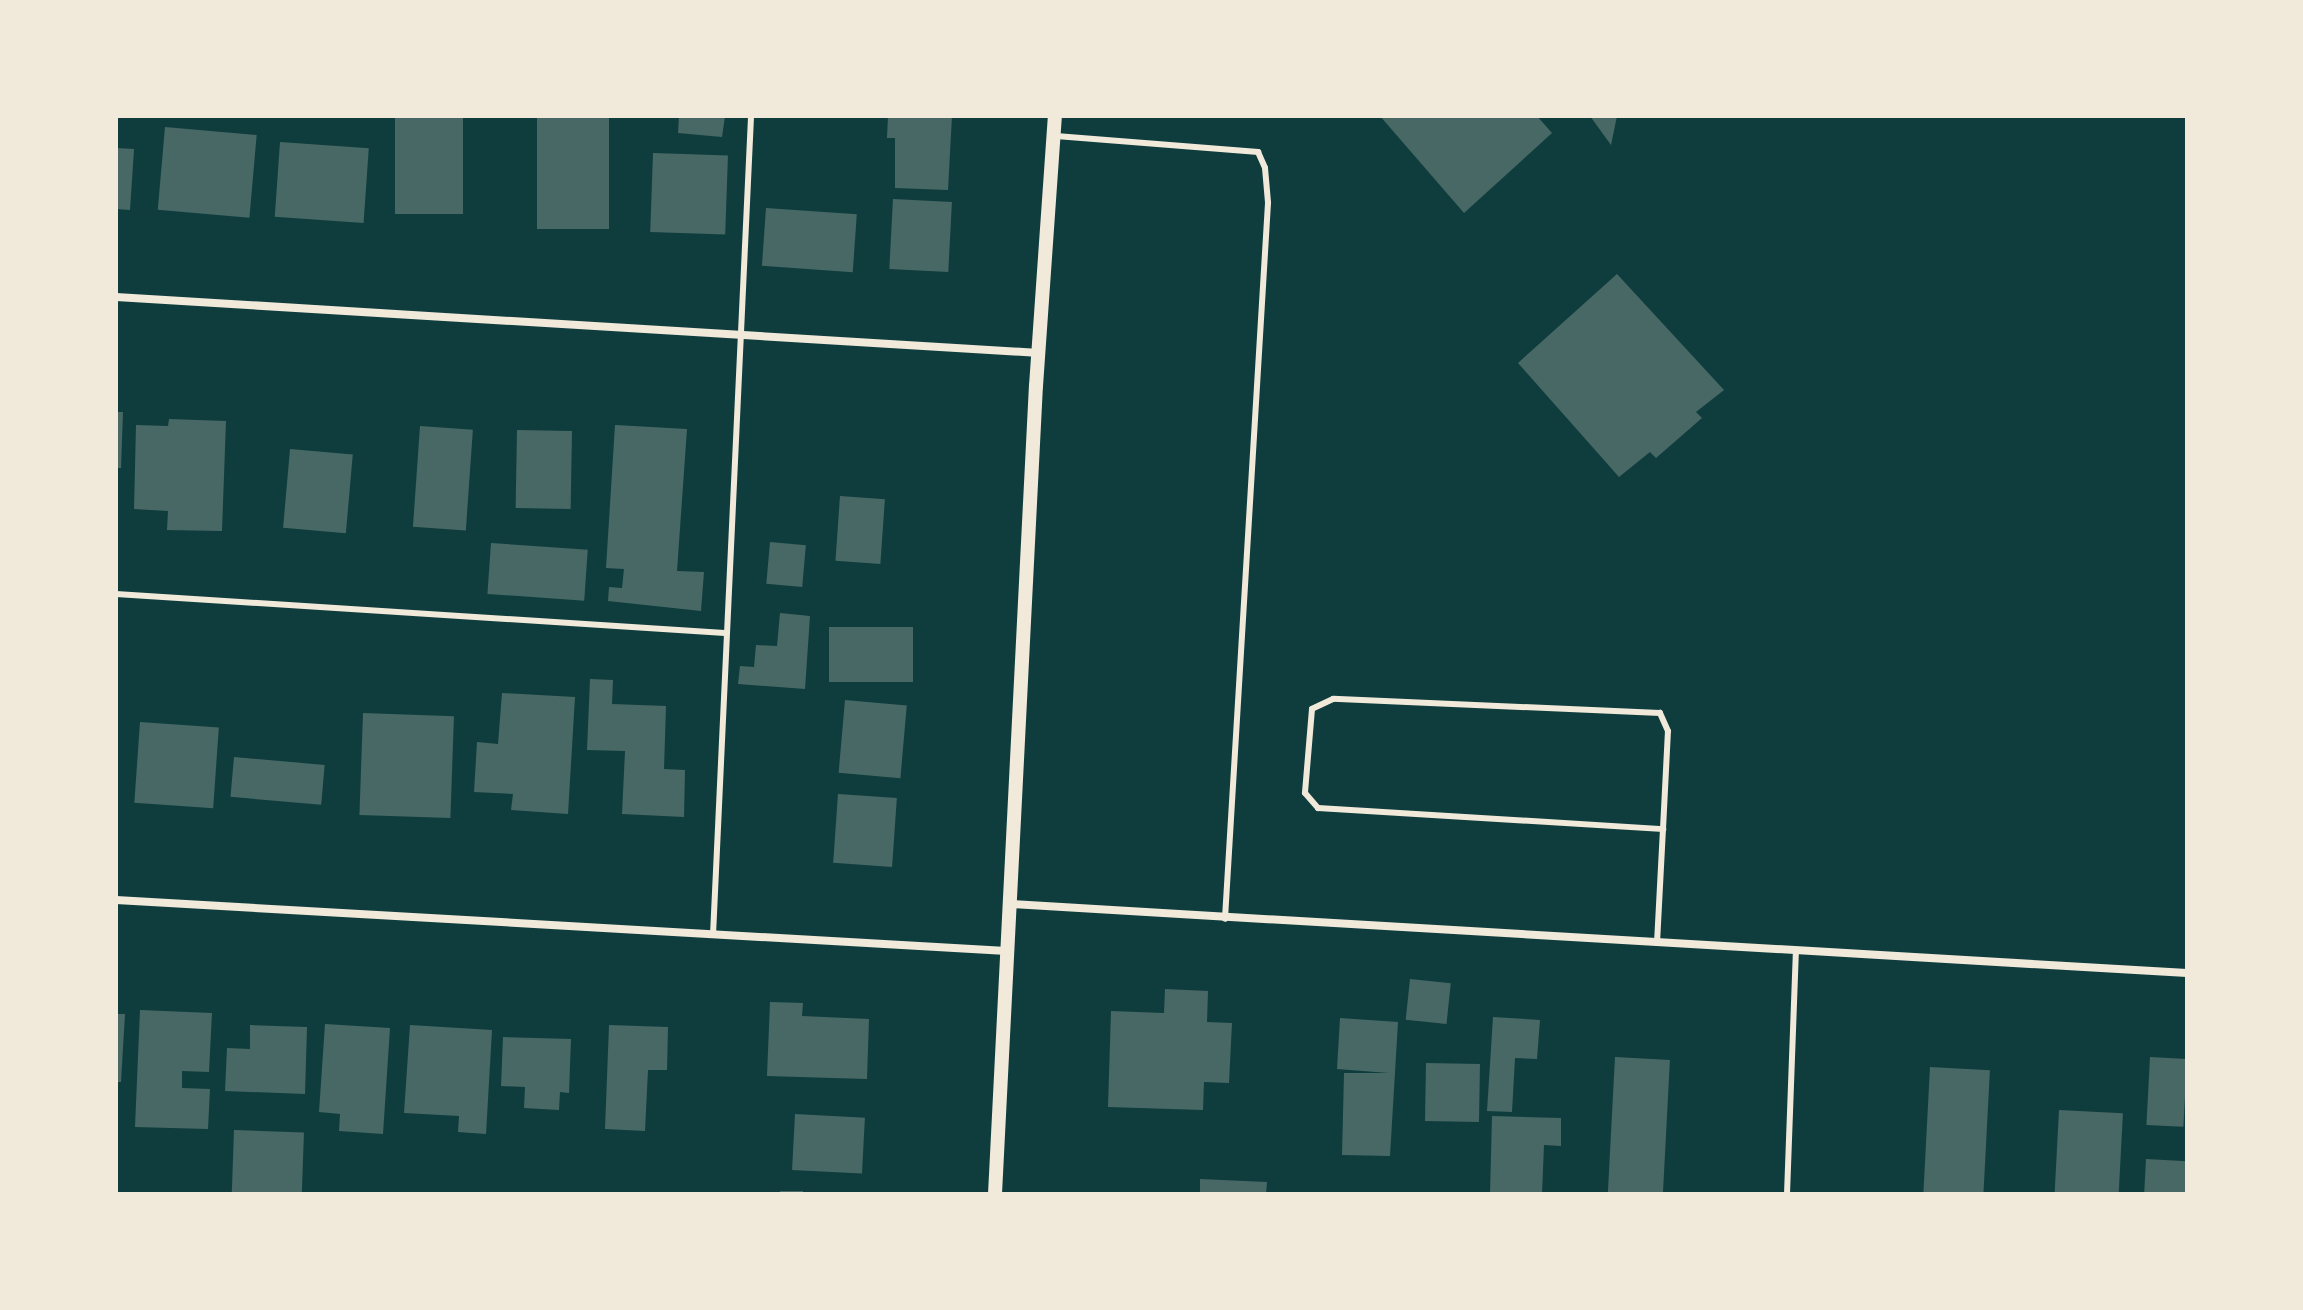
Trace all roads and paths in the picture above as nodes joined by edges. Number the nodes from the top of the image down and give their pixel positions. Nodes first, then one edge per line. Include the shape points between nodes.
1 (751, 116) edge
2 (1055, 116) edge
3 (1053, 136) junction
4 (116, 297) edge
5 (740, 335) junction
6 (1039, 353) junction
7 (116, 594) edge
8 (725, 633) junction
9 (1663, 829) junction
10 (116, 900) edge
11 (1010, 904) junction
12 (1225, 919) junction
13 (713, 935) junction
14 (1657, 943) junction
15 (1007, 951) junction
16 (1796, 951) junction
17 (2187, 973) edge
18 (995, 1194) edge
19 (1787, 1194) edge

1 - 5 lane
2 - 3 street
3 - 6 street
3 - 12 lane via 1258,152 1265,168 1268,203
4 - 5 street
5 - 6 street
5 - 8 lane
6 - 11 street
7 - 8 lane
8 - 13 lane
9 - 9 lane via 1668,731 1660,713 1333,699 1312,709 1305,793 1318,808
9 - 14 lane
10 - 13 street
11 - 12 street
11 - 15 street
12 - 14 street
13 - 15 street
14 - 16 street
15 - 18 street
16 - 17 street
16 - 19 lane

